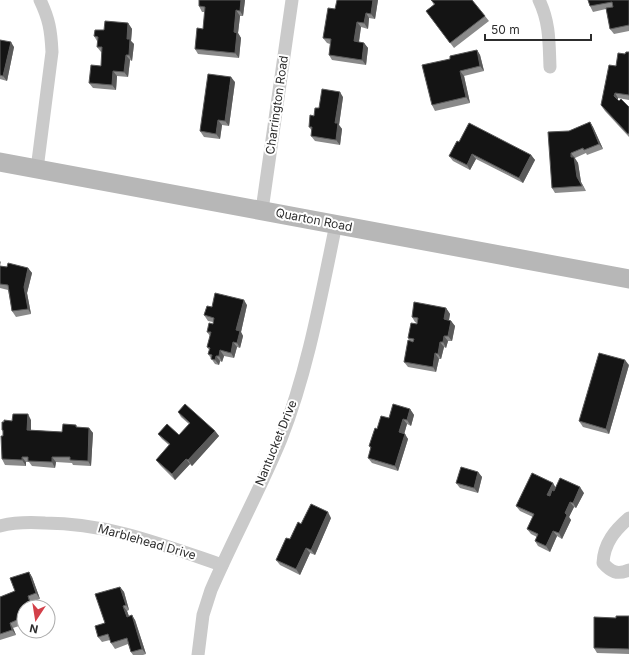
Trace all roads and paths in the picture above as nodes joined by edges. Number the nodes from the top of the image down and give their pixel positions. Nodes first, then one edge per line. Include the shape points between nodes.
1 (40, 0) edge
2 (292, 0) edge
3 (539, 0) edge
4 (550, 67) dead end
5 (0, 162) edge
6 (37, 169) junction
7 (262, 210) junction
8 (336, 224) junction
9 (629, 279) edge
10 (629, 518) edge
11 (0, 526) edge
12 (222, 565) junction
13 (629, 570) edge
14 (198, 655) edge

1 - 6 street via 48,17 52,52
2 - 7 street, Charrington Road
3 - 4 street via 549,27
5 - 6 street, Quarton Road
6 - 7 street, Quarton Road
7 - 8 street, Quarton Road
8 - 9 street, Quarton Road
8 - 12 street, Nantucket Drive via 304,369 290,414 268,468
10 - 13 street via 608,542 603,563 614,572
11 - 12 street, Marblehead Drive via 36,522 90,526 117,531
12 - 14 street, Nantucket Drive via 204,615

